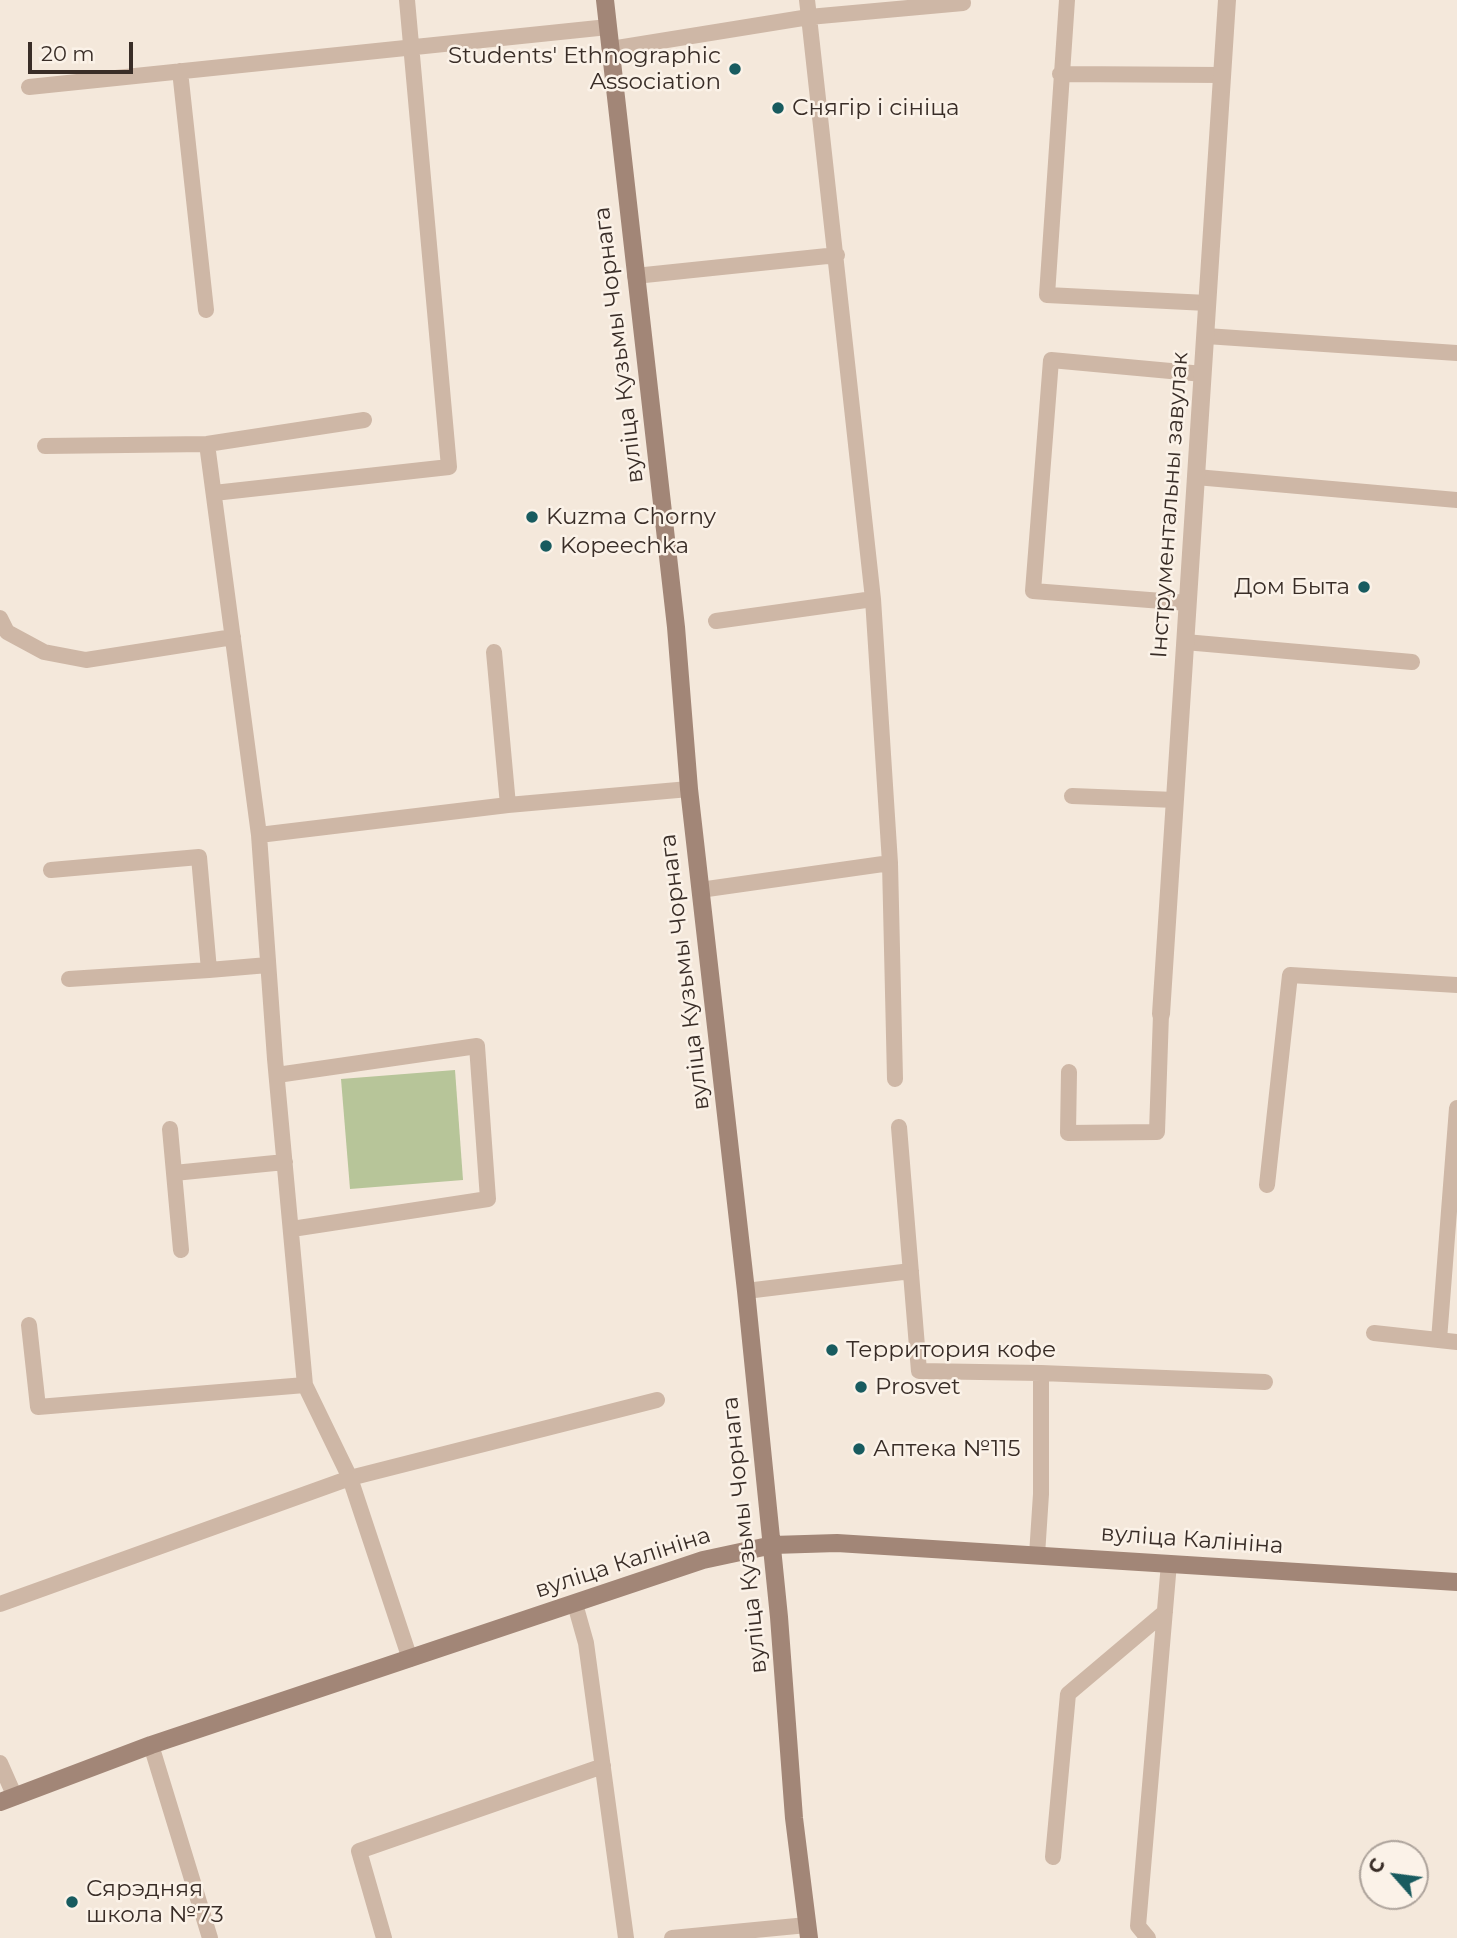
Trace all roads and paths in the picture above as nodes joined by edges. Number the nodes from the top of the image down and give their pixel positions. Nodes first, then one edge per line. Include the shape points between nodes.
1 (407, 0) edge
2 (605, 0) edge
3 (1067, 0) edge
4 (1227, 0) edge
5 (963, 3) dead end
6 (808, 8) edge
7 (608, 27) junction
8 (411, 48) junction
9 (611, 50) junction
10 (180, 71) junction
11 (1060, 74) junction
12 (1222, 75) junction
13 (29, 87) dead end
14 (837, 256) junction
15 (635, 276) junction
16 (1208, 303) junction
17 (206, 310) dead end
18 (1206, 337) junction
19 (1457, 353) edge
20 (1203, 374) junction
21 (364, 420) dead end
22 (207, 444) junction
23 (45, 446) dead end
24 (1196, 477) junction
25 (214, 493) junction
26 (1457, 500) edge
27 (873, 599) junction
28 (1188, 603) junction
29 (0, 618) edge
30 (716, 621) dead end
31 (233, 637) junction
32 (1185, 642) junction
33 (494, 652) dead end
34 (1412, 662) dead end
35 (689, 789) junction
36 (1072, 796) dead end
37 (1175, 800) junction
38 (508, 805) junction
39 (259, 835) junction
40 (890, 863) junction
41 (51, 870) dead end
42 (700, 890) junction
43 (268, 965) junction
44 (209, 970) junction
45 (69, 979) dead end
46 (1457, 985) edge
47 (1161, 1014) joint
48 (1069, 1072) dead end
49 (276, 1075) junction
50 (895, 1079) dead end
51 (1457, 1108) edge
52 (899, 1127) dead end
53 (170, 1129) dead end
54 (285, 1162) junction
55 (174, 1173) junction
56 (1267, 1185) dead end
57 (292, 1229) junction
58 (181, 1250) dead end
59 (911, 1271) junction
60 (746, 1291) junction
61 (29, 1325) dead end
62 (1374, 1333) dead end
63 (1438, 1340) junction
64 (1457, 1342) edge
65 (1041, 1373) junction
66 (1265, 1382) dead end
67 (305, 1385) junction
68 (657, 1400) dead end
69 (350, 1478) junction
70 (773, 1545) junction
71 (1037, 1555) junction
72 (1168, 1563) junction
73 (1457, 1582) edge
74 (0, 1604) edge
75 (575, 1604) junction
76 (1165, 1612) junction
77 (410, 1659) junction
78 (151, 1745) junction
79 (0, 1763) edge
80 (603, 1766) junction
81 (7, 1800) edge
82 (1052, 1857) dead end
83 (808, 1932) edge
84 (210, 1938) edge
85 (384, 1938) edge
86 (626, 1938) edge
87 (672, 1938) edge
88 (1148, 1938) edge

1 - 8 lane
2 - 7 main road, вуліца Кузьмы Чорнага
3 - 11 lane
4 - 12 street, Інструментальны завулак
5 - 6 lane
6 - 9 lane
6 - 14 lane
7 - 8 lane
7 - 9 main road, вуліца Кузьмы Чорнага
8 - 10 lane
8 - 25 lane via 449,467
9 - 15 main road, вуліца Кузьмы Чорнага
10 - 13 lane
10 - 17 lane
11 - 12 lane
11 - 16 lane via 1048,295
12 - 16 street, Інструментальны завулак
14 - 15 lane
14 - 27 lane
15 - 35 main road, вуліца Кузьмы Чорнага via 676,627
16 - 18 street, Інструментальны завулак
18 - 19 lane
18 - 20 street, Інструментальны завулак
20 - 24 street, Інструментальны завулак
20 - 28 lane via 1051,360 1033,590
21 - 22 lane
22 - 23 lane
22 - 25 lane
24 - 26 lane
24 - 28 street, Інструментальны завулак
25 - 31 lane
27 - 30 lane
27 - 40 lane
28 - 32 street, Інструментальны завулак
29 - 31 lane via 7,632 44,652 86,660
31 - 39 lane
32 - 34 lane
32 - 37 street, Інструментальны завулак
33 - 38 lane
35 - 38 lane
35 - 42 main road, вуліца Кузьмы Чорнага
36 - 37 lane
37 - 47 street, Інструментальны завулак
38 - 39 lane
39 - 43 lane
40 - 42 lane
40 - 50 lane
41 - 44 lane via 199,857
42 - 60 main road, вуліца Кузьмы Чорнага
43 - 44 lane
43 - 49 lane
44 - 45 lane
46 - 56 lane via 1290,975
47 - 48 lane via 1157,1132 1068,1133
49 - 54 lane
49 - 57 lane via 477,1046 488,1199
51 - 63 lane
52 - 59 lane
53 - 55 lane
54 - 55 lane
54 - 57 lane
55 - 58 lane
57 - 67 lane
59 - 60 lane
59 - 65 lane via 919,1371
60 - 70 main road, вуліца Кузьмы Чорнага
61 - 67 lane via 38,1407
62 - 63 lane
63 - 64 lane
65 - 66 lane
65 - 71 lane
67 - 69 lane
68 - 69 lane
69 - 74 lane
69 - 77 lane
70 - 71 main road, вуліца Калініна via 837,1543
70 - 75 main road, вуліца Калініна via 703,1560
70 - 83 main road, вуліца Кузьмы Чорнага via 794,1818
71 - 72 main road, вуліца Калініна
72 - 73 main road, вуліца Калініна
72 - 76 lane
75 - 77 main road, вуліца Калініна
75 - 80 lane via 586,1643
76 - 82 lane via 1068,1694
76 - 88 lane via 1138,1926
77 - 78 main road, вуліца Калініна
78 - 81 main road, вуліца Калініна
78 - 84 lane
79 - 81 lane
80 - 85 lane via 359,1851
80 - 86 lane
83 - 87 lane

